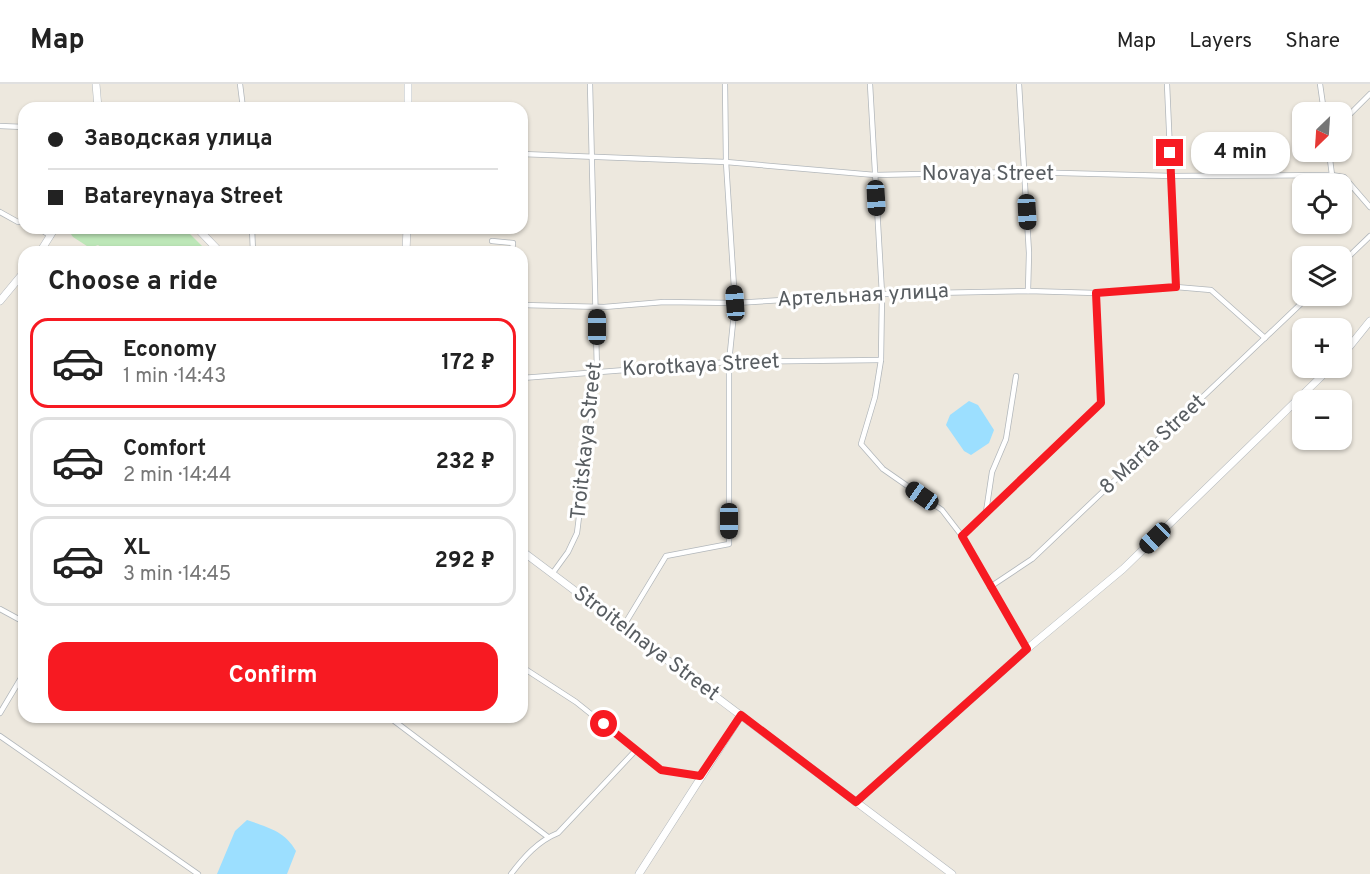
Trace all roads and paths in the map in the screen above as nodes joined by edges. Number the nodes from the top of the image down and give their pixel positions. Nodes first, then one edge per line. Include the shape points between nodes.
1 (96, 84) edge
2 (240, 84) edge
3 (408, 84) edge
4 (590, 84) edge
5 (725, 84) edge
6 (870, 84) edge
7 (1019, 84) edge
8 (1167, 84) edge
9 (1320, 84) edge
10 (1370, 94) edge
11 (98, 102) edge
12 (242, 102) edge
13 (408, 102) edge
14 (1323, 102) edge
15 (1352, 112) edge
16 (0, 126) edge
17 (18, 127) edge
18 (528, 154) edge
19 (593, 158) junction
20 (726, 162) junction
21 (1024, 172) junction
22 (875, 175) junction
23 (1292, 175) edge
24 (1172, 176) junction
25 (1352, 186) edge
26 (1370, 207) edge
27 (0, 212) edge
28 (18, 222) edge
29 (48, 234) edge
30 (203, 234) edge
31 (51, 236) joint
32 (1370, 236) edge
33 (492, 241) dead end
34 (44, 246) edge
35 (214, 246) edge
36 (513, 246) edge
37 (1352, 253) edge
38 (18, 280) edge
39 (1176, 287) junction
40 (1028, 291) junction
41 (1096, 293) junction
42 (882, 294) junction
43 (0, 302) edge
44 (735, 303) junction
45 (528, 305) edge
46 (596, 305) junction
47 (1299, 306) edge
48 (1370, 321) edge
49 (1265, 339) junction
50 (1352, 343) edge
51 (881, 360) junction
52 (729, 362) junction
53 (597, 371) junction
54 (1016, 376) dead end
55 (528, 377) edge
56 (1320, 378) edge
57 (986, 512) junction
58 (962, 536) junction
59 (528, 556) edge
60 (552, 574) junction
61 (990, 587) junction
62 (0, 609) edge
63 (18, 619) edge
64 (623, 627) junction
65 (1027, 649) junction
66 (528, 671) edge
67 (18, 683) edge
68 (0, 713) edge
69 (741, 715) junction
70 (397, 723) edge
71 (0, 736) edge
72 (635, 751) junction
73 (700, 776) junction
74 (856, 802) junction
75 (548, 837) junction
76 (198, 874) edge
77 (511, 874) edge
78 (639, 874) edge
79 (952, 874) edge

1 - 11 street
2 - 12 street
3 - 13 street
4 - 19 street, Troitskaya Street
5 - 20 street
6 - 22 street
7 - 21 street
8 - 24 street
9 - 14 street
10 - 15 street
16 - 17 street
18 - 19 street, Novaya Street
19 - 20 street, Novaya Street
19 - 46 street, Troitskaya Street
20 - 22 street, Novaya Street
20 - 44 street
21 - 22 street, Novaya Street
21 - 24 street, Novaya Street
21 - 40 street
22 - 42 street
23 - 24 street, Novaya Street
24 - 39 street
25 - 26 street
27 - 28 street
29 - 31 street
30 - 35 street
31 - 34 street
32 - 37 street
33 - 36 street
38 - 43 street
39 - 41 street, Артельная улица
39 - 49 street, Артельная улица via 1211,290
40 - 41 street, Артельная улица
40 - 42 street, Артельная улица
41 - 57 street via 1101,403
42 - 44 street, Артельная улица
42 - 51 street
44 - 46 street, Артельная улица via 664,302 604,308
44 - 52 street
45 - 46 street, Артельная улица
46 - 53 street, Troitskaya Street
47 - 49 street, 8 Marta Street
48 - 50 street
49 - 61 street, 8 Marta Street via 1032,558
51 - 52 street, Korotkaya Street
51 - 58 street via 861,444 883,469 942,510
52 - 53 street, Korotkaya Street
52 - 64 street via 729,544 666,556
53 - 55 street, Korotkaya Street
53 - 60 street, Troitskaya Street via 577,532
54 - 57 street
56 - 65 street via 1123,569
57 - 58 street
58 - 61 street
59 - 60 street, Stroitelnaya Street
60 - 64 street, Stroitelnaya Street
61 - 65 street
62 - 63 street
64 - 69 street, Stroitelnaya Street
65 - 74 street
66 - 72 street via 576,702
67 - 68 street
69 - 73 street
69 - 74 street, Stroitelnaya Street
70 - 75 street
71 - 76 street
72 - 73 street via 661,770
72 - 75 street via 558,833
73 - 78 street
74 - 79 street, Stroitelnaya Street
75 - 77 street via 524,856

